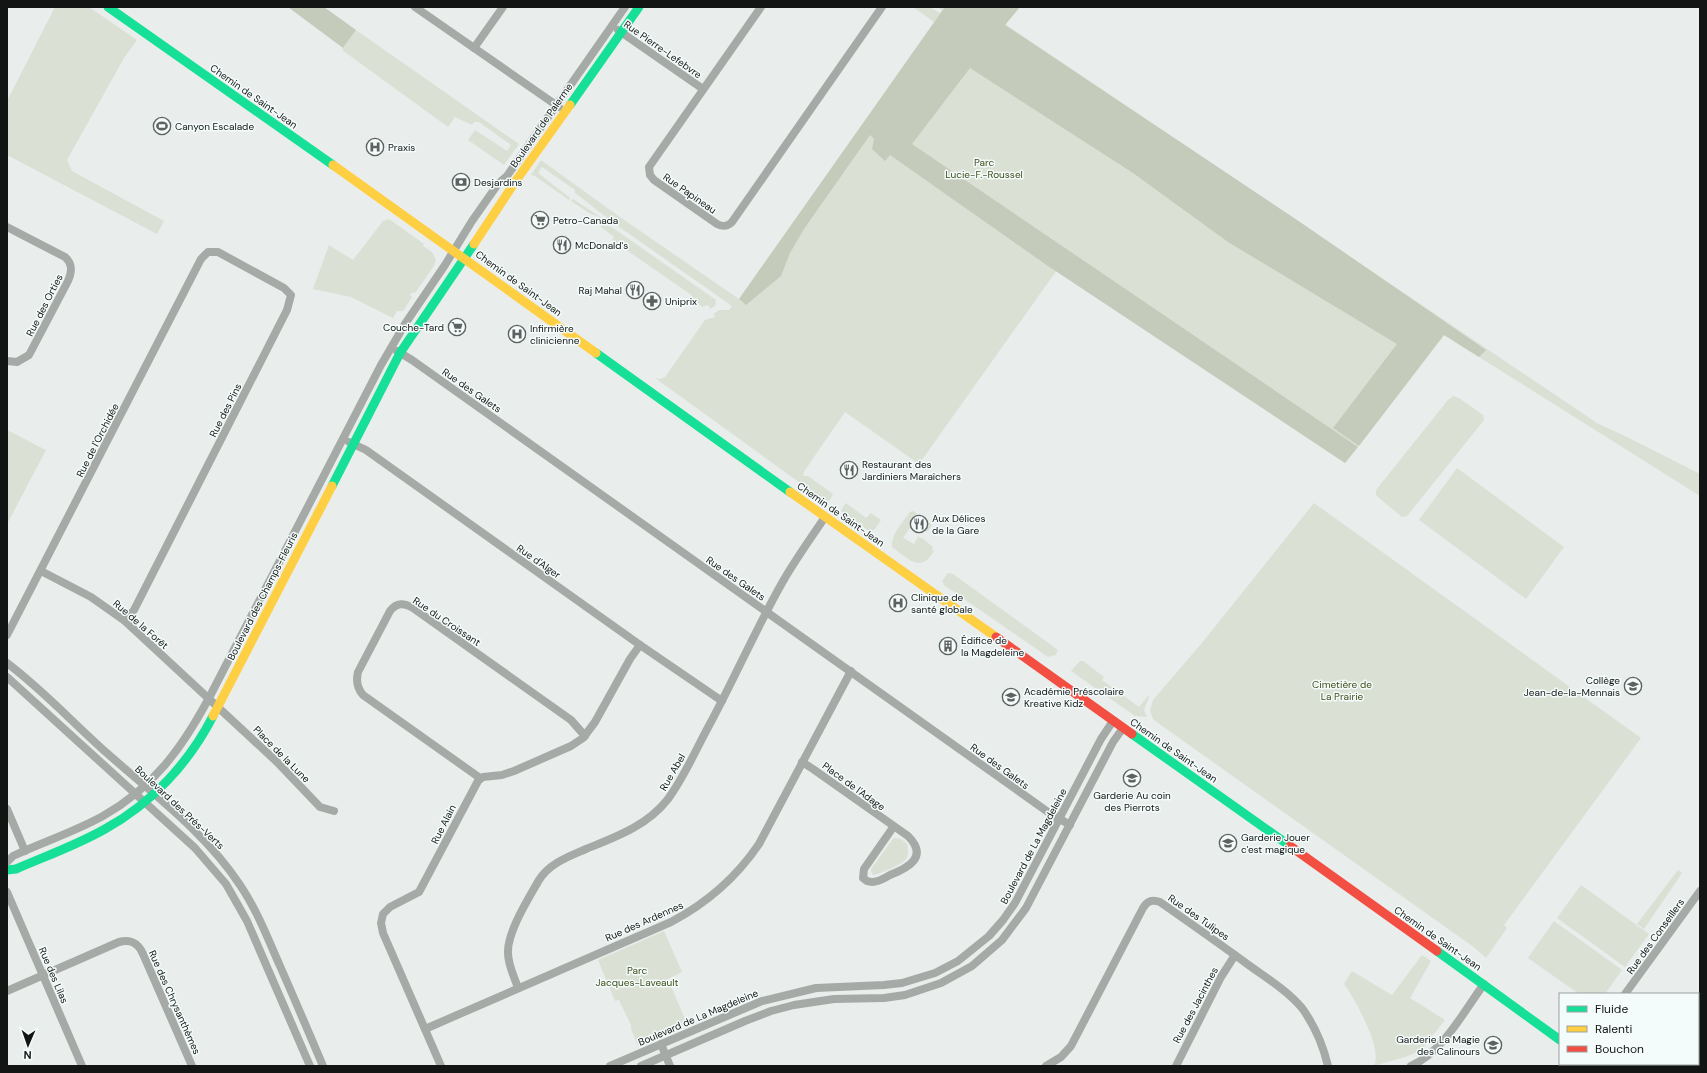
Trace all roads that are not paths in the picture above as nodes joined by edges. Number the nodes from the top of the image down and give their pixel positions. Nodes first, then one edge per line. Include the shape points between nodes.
1 (108, 7) edge
2 (415, 7) edge
3 (503, 7) edge
4 (625, 7) edge
5 (638, 7) edge
6 (761, 7) edge
7 (882, 7) edge
8 (612, 26) junction
9 (621, 32) junction
10 (474, 48) junction
11 (703, 89) junction
12 (556, 105) junction
13 (565, 112) junction
14 (7, 226) edge
15 (454, 250) junction
16 (204, 254) joint
17 (465, 258) junction
18 (390, 348) junction
19 (400, 353) junction
20 (7, 361) edge
21 (343, 439) junction
22 (353, 444) junction
23 (825, 517) junction
24 (41, 571) junction
25 (767, 612) junction
26 (125, 622) junction
27 (7, 635) edge
28 (640, 645) junction
29 (7, 663) edge
30 (851, 671) junction
31 (7, 677) edge
32 (209, 698) junction
33 (722, 701) junction
34 (217, 706) junction
35 (1113, 720) junction
36 (1123, 728) junction
37 (585, 736) junction
38 (802, 762) junction
39 (480, 778) junction
40 (144, 786) junction
41 (136, 794) junction
42 (154, 794) junction
43 (145, 802) junction
44 (7, 809) edge
45 (334, 811) dead end
46 (1059, 819) junction
47 (1070, 825) junction
48 (894, 826) junction
49 (25, 851) junction
50 (7, 862) edge
51 (7, 870) edge
52 (1700, 891) edge
53 (7, 892) edge
54 (1235, 955) junction
55 (43, 975) junction
56 (1484, 984) junction
57 (863, 986) junction
58 (518, 988) junction
59 (7, 991) edge
60 (1626, 993) edge
61 (864, 998) junction
62 (425, 1029) junction
63 (1559, 1039) edge
64 (661, 1044) junction
65 (666, 1056) junction
66 (82, 1066) edge
67 (192, 1066) edge
68 (310, 1066) edge
69 (323, 1066) edge
70 (441, 1066) edge
71 (610, 1066) edge
72 (641, 1066) edge
73 (670, 1066) edge
74 (1046, 1066) edge
75 (1176, 1066) edge
76 (1328, 1066) edge
77 (1411, 1066) edge

1 - 15 main road, Chemin de Saint-Jean
2 - 10 street
3 - 10 street
4 - 8 street, Boulevard de Palerme
5 - 9 main road, Boulevard de Palerme
6 - 11 street, Rue Papineau
7 - 11 street, Rue Papineau via 732,222 726,226 717,224 654,180 649,171 651,164
8 - 9 street, Rue Pierre-Lefebvre
8 - 12 street, Boulevard de Palerme
9 - 11 street, Rue Pierre-Lefebvre
9 - 13 main road, Boulevard de Palerme
10 - 12 street
12 - 13 street
12 - 15 street, Boulevard de Palerme via 507,176 498,184 476,215
13 - 17 main road, Boulevard de Palerme
14 - 20 street, Rue des Orties via 65,257 71,270 68,281 29,355 17,362
15 - 17 main road, Chemin de Saint-Jean
15 - 18 street, Boulevard des Champs-Fleuris
16 - 24 street, Rue de l'Orchidée
16 - 26 street, Rue des Pins via 214,251 222,254 284,288 292,299 134,610
17 - 19 main road, Boulevard des Champs-Fleuris
17 - 23 main road, Chemin de Saint-Jean
18 - 19 street, Rue des Galets
18 - 21 street, Boulevard des Champs-Fleuris
19 - 22 main road, Boulevard des Champs-Fleuris
19 - 25 street, Rue des Galets
21 - 22 street, Rue d'Alger
21 - 32 street, Boulevard des Champs-Fleuris
22 - 28 street, Rue d'Alger via 366,450
22 - 34 main road, Boulevard des Champs-Fleuris
23 - 25 street, Rue Abel via 791,568
23 - 35 main road, Chemin de Saint-Jean
24 - 26 street, Rue de la Forêt via 91,597
24 - 27 street, Rue de l'Orchidée
25 - 30 street, Rue des Galets
25 - 33 street, Rue Abel
26 - 32 street, Rue de la Forêt
28 - 33 street, Rue d'Alger
28 - 37 street
29 - 40 street, Boulevard des Prés-Verts
30 - 38 street, Rue des Ardennes
30 - 46 street, Rue des Galets
31 - 41 street, Boulevard des Prés-Verts
32 - 34 street, Rue de la Forêt
32 - 40 street, Boulevard des Champs-Fleuris via 178,750
33 - 58 street, Rue Abel via 668,799 655,812 633,829 562,859 543,873 509,939 508,957
34 - 42 main road, Boulevard des Champs-Fleuris via 202,736
34 - 45 street, Place de la Lune via 281,765 320,807
35 - 36 main road, Chemin de Saint-Jean
35 - 46 street, Boulevard de La Magdeleine
36 - 47 street via 1113,742
36 - 56 main road, Chemin de Saint-Jean
37 - 39 street via 571,746 514,771
37 - 39 street, Rue du Croissant via 571,720 413,608 404,604 396,605 390,611 358,672 358,688 363,695
38 - 48 street, Place de l'Adage
38 - 58 street, Rue des Ardennes via 759,844 741,868 713,896 671,922
39 - 62 street, Rue Alain via 419,892 386,910 382,918 383,933
40 - 41 street, Boulevard des Champs-Fleuris
40 - 42 street, Boulevard des Prés-Verts
41 - 43 street, Boulevard des Prés-Verts
41 - 49 street, Boulevard des Champs-Fleuris via 92,822
42 - 43 main road, Boulevard des Champs-Fleuris
42 - 69 street, Boulevard des Prés-Verts via 215,852 245,892 262,924
43 - 51 main road, Boulevard des Champs-Fleuris via 96,834 16,869
43 - 68 street, Boulevard des Prés-Verts via 202,855 230,891 247,921
44 - 49 street
46 - 47 street, Rue des Galets
46 - 57 street, Boulevard de La Magdeleine via 1015,903 996,928 975,948 951,965 919,978 892,984
47 - 61 street via 1026,908 1009,932 987,954 957,976 924,990 894,997
48 - 48 street, Place de l'Adage via 864,870 863,878 866,881 878,881 907,868 914,861 917,852 915,844
49 - 50 street, Boulevard des Champs-Fleuris
52 - 60 street, Rue des Conseillers
53 - 55 street, Rue des Lilas
54 - 74 street, Rue des Tulipes via 1160,902 1148,902 1142,908 1075,1039 1061,1057
54 - 75 street, Rue des Jacinthes via 1221,977
54 - 76 street, Rue des Tulipes via 1279,987 1301,1008 1318,1035
55 - 59 street, Rue des Chrysanthèmes
55 - 66 street, Rue des Lilas
55 - 67 street, Rue des Chrysanthèmes via 119,942 128,940 137,944
56 - 63 main road, Chemin de Saint-Jean
56 - 77 street via 1439,1045
57 - 61 street
57 - 64 street, Boulevard de La Magdeleine via 816,988 772,998
58 - 62 street, Rue des Ardennes
61 - 65 street via 829,1000 782,1008 755,1017
62 - 70 street, Rue Alain
64 - 65 street
64 - 71 street, Boulevard de La Magdeleine
65 - 72 street
65 - 73 street

